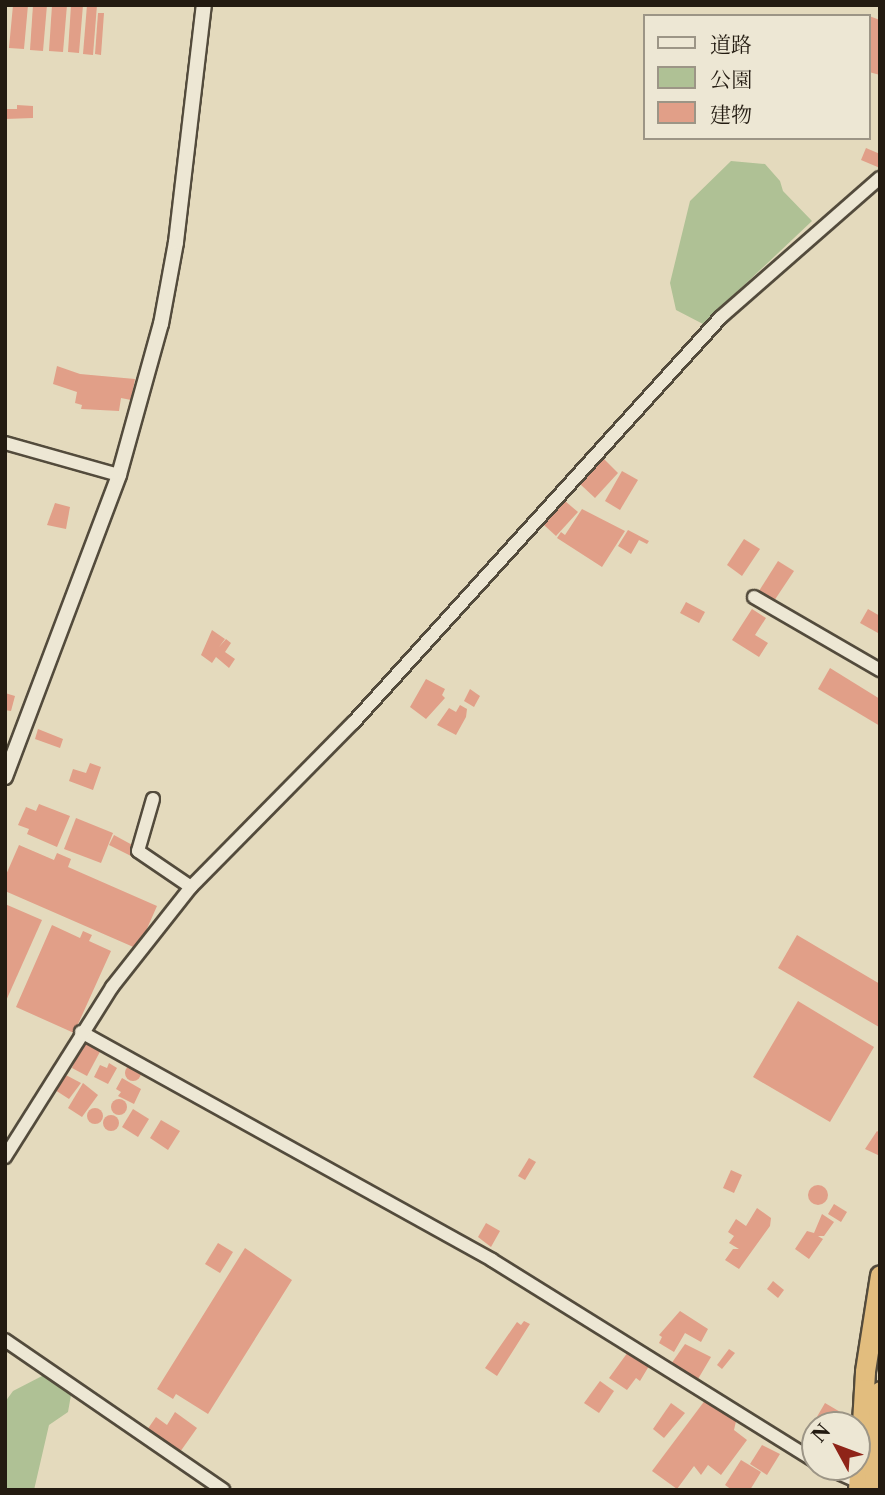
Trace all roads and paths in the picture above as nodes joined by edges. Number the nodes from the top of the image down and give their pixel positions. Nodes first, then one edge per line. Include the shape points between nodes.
1 (204, 5) edge
2 (880, 178) edge
3 (5, 443) edge
4 (119, 475) junction
5 (754, 597) dead end
6 (880, 670) edge
7 (5, 777) edge
8 (153, 799) dead end
9 (191, 887) junction
10 (81, 1032) junction
11 (5, 1157) edge
12 (880, 1275) edge
13 (5, 1340) edge
14 (880, 1391) edge
15 (801, 1452) edge
16 (863, 1487) edge
17 (223, 1490) edge

1 - 4 street via 174,256 161,324
2 - 9 street via 721,317 353,723
3 - 4 street
4 - 7 street
5 - 6 street
8 - 9 street via 138,851
9 - 10 street
10 - 11 street
10 - 15 street via 492,1260
12 - 16 highway via 865,1371
13 - 17 street
14 - 16 highway

